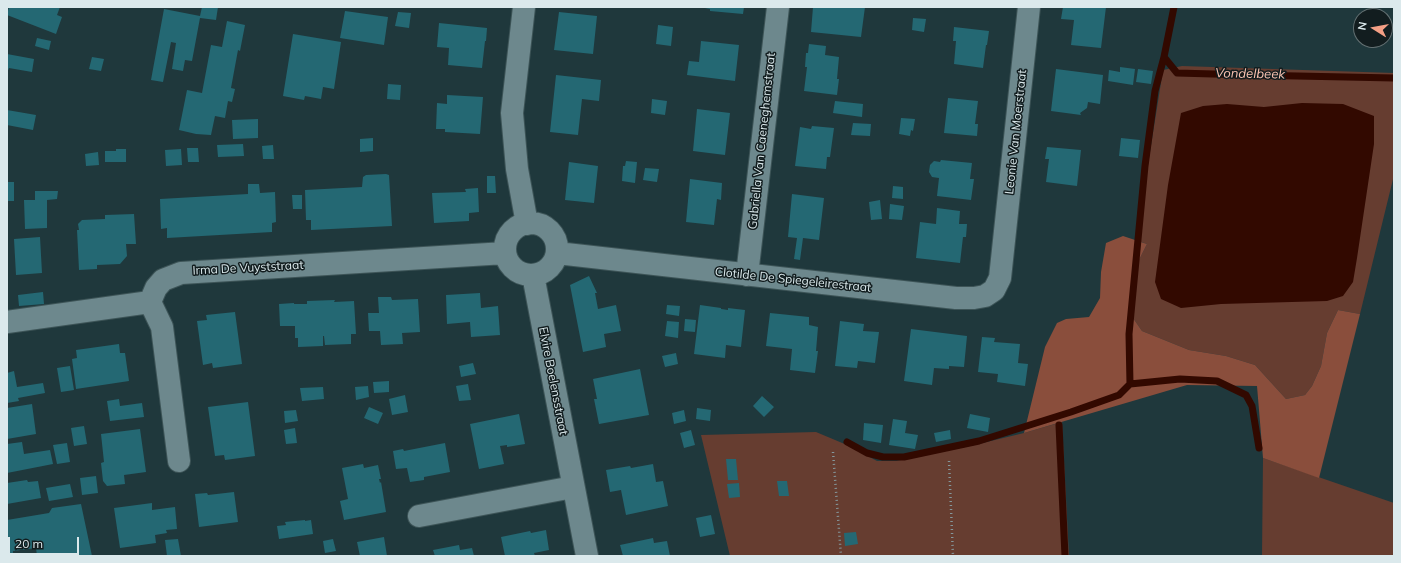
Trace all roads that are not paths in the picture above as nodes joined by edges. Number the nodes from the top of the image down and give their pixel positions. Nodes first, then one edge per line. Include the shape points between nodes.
1 (524, 7) edge
2 (778, 7) edge
3 (1029, 7) edge
4 (527, 224) junction
5 (505, 253) junction
6 (557, 253) junction
7 (1003, 257) joint
8 (533, 275) junction
9 (747, 275) junction
10 (150, 302) junction
11 (7, 322) edge
12 (179, 461) dead end
13 (573, 487) junction
14 (419, 516) dead end
15 (587, 556) edge

1 - 4 street via 512,113 517,169
2 - 9 street, Gabriella Van Caeneghemstraat
3 - 7 street, Leonie Van Moerstraat
4 - 5 street via 509,235
4 - 6 street via 538,224 548,230 557,244
5 - 8 street via 513,268 520,273
5 - 10 street, Irma De Vuyststraat via 181,272 163,280
6 - 8 street via 555,260 545,272
6 - 9 street, Clotilde De Spiegeleirestraat
7 - 9 street, Clotilde De Spiegeleirestraat via 1000,278 994,290 985,296 974,298
8 - 13 street, Elvire Boelensstraat
10 - 11 street
10 - 12 street via 162,327
13 - 14 street
13 - 15 street, Elvire Boelensstraat

